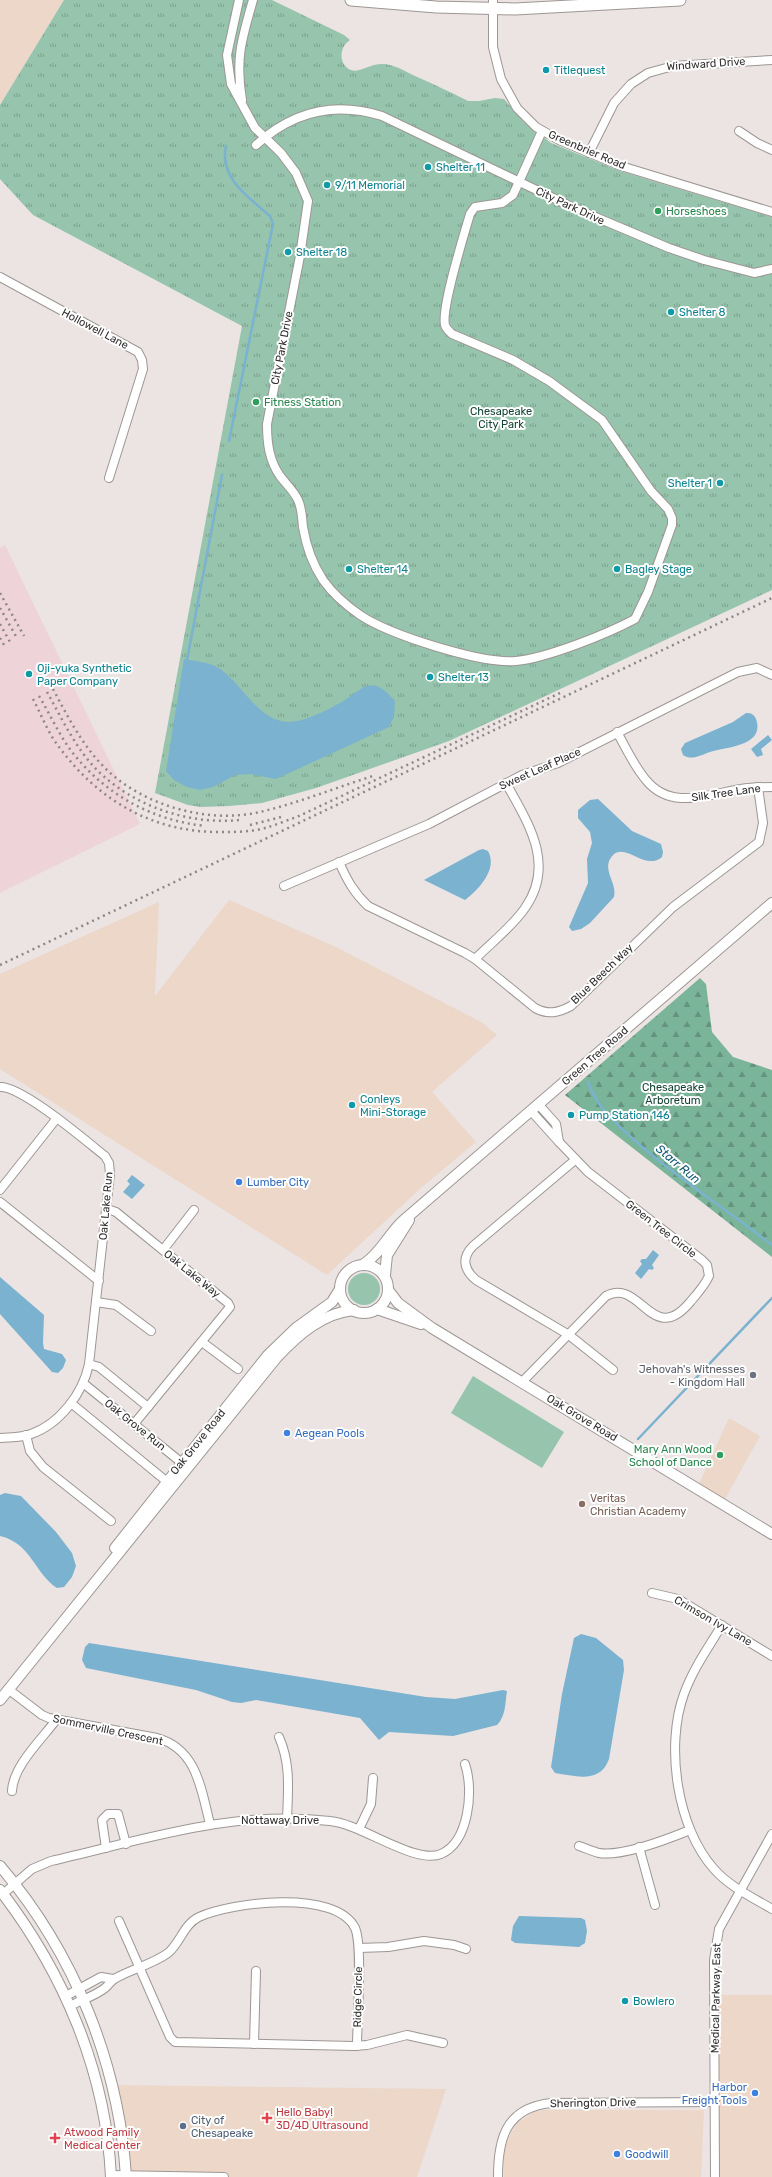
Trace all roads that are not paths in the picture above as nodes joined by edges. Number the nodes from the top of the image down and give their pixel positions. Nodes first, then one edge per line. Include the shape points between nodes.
1 (239, 0) edge
2 (253, 0) edge
3 (351, 0) edge
4 (680, 0) edge
5 (493, 4) edge
6 (772, 60) edge
7 (244, 110) junction
8 (739, 130) dead end
9 (542, 131) junction
10 (264, 138) junction
11 (256, 146) dead end
12 (772, 150) edge
13 (589, 153) junction
14 (519, 182) junction
15 (772, 212) edge
16 (772, 269) edge
17 (0, 277) edge
18 (109, 478) dead end
19 (772, 675) edge
20 (617, 732) junction
21 (506, 783) junction
22 (758, 787) junction
23 (772, 787) edge
24 (339, 862) junction
25 (284, 886) dead end
26 (772, 903) edge
27 (475, 959) junction
28 (0, 1086) edge
29 (535, 1108) junction
30 (57, 1118) junction
31 (575, 1160) junction
32 (0, 1190) edge
33 (0, 1202) edge
34 (107, 1209) junction
35 (417, 1209) junction
36 (194, 1210) dead end
37 (163, 1250) junction
38 (364, 1264) junction
39 (385, 1275) junction
40 (99, 1281) junction
41 (340, 1289) junction
42 (388, 1290) junction
43 (96, 1302) junction
44 (377, 1309) junction
45 (354, 1310) junction
46 (432, 1328) junction
47 (151, 1331) dead end
48 (568, 1334) junction
49 (202, 1342) junction
50 (89, 1364) junction
51 (238, 1369) dead end
52 (613, 1370) dead end
53 (523, 1381) junction
54 (83, 1383) junction
55 (71, 1403) junction
56 (148, 1407) junction
57 (134, 1424) junction
58 (26, 1435) junction
59 (0, 1438) edge
60 (185, 1465) junction
61 (169, 1484) junction
62 (111, 1521) dead end
63 (772, 1534) edge
64 (652, 1593) dead end
65 (722, 1625) junction
66 (772, 1656) edge
67 (8, 1689) junction
68 (0, 1700) edge
69 (56, 1720) junction
70 (279, 1737) dead end
71 (465, 1764) dead end
72 (373, 1778) dead end
73 (12, 1790) dead end
74 (288, 1819) junction
75 (210, 1824) junction
76 (359, 1828) junction
77 (690, 1830) junction
78 (772, 1834) edge
79 (126, 1844) junction
80 (578, 1846) dead end
81 (639, 1847) junction
82 (106, 1848) junction
83 (0, 1866) edge
84 (15, 1884) junction
85 (739, 1890) junction
86 (1, 1892) edge
87 (655, 1904) dead end
88 (772, 1908) edge
89 (119, 1921) dead end
90 (359, 1948) junction
91 (466, 1949) dead end
92 (139, 1966) junction
93 (256, 1972) dead end
94 (113, 1979) junction
95 (79, 1987) junction
96 (66, 1996) junction
97 (84, 1999) junction
98 (70, 2006) junction
99 (443, 2043) dead end
100 (254, 2044) junction
101 (357, 2046) junction
102 (715, 2102) junction
103 (111, 2176) edge
104 (126, 2176) edge
105 (224, 2177) edge
106 (498, 2177) edge
107 (715, 2177) edge

1 - 7 street, City Park Drive via 227,55 231,84
2 - 7 street, City Park Drive via 238,55
3 - 5 main road via 387,4
4 - 5 main road via 515,9
5 - 9 street, Greenbrier Road via 494,47 501,79 517,108
6 - 13 street, Windward Drive via 673,66 648,73 631,84 614,103
7 - 10 street, City Park Drive
8 - 12 street
9 - 13 street, Greenbrier Road
9 - 14 street
10 - 11 street, City Park Drive
10 - 14 street, City Park Drive via 294,120 324,110 341,108 366,111 382,116
10 - 14 street, City Park Drive via 281,153 296,173 308,201 300,256 267,424 268,449 274,466 298,500 310,552 324,582 360,615 383,627 463,654 503,662 532,658 566,647 635,619 648,592 672,525 668,509 651,491 602,420 513,360 447,330 447,304 470,214 475,207 508,200
13 - 15 street, Greenbrier Road via 648,175
14 - 16 street, City Park Drive via 669,248 754,273
17 - 18 street, Hollowell Lane via 138,352 143,369
19 - 20 street, Sweet Leaf Place via 757,668 738,672
20 - 21 street, Sweet Leaf Place via 558,763
20 - 22 street, Silk Tree Lane via 647,782 671,797 693,799
21 - 24 street, Sweet Leaf Place via 428,824
21 - 27 street via 535,840 539,855 538,878 524,909
22 - 23 street, Silk Tree Lane
22 - 27 street, Blue Beech Way via 763,823 759,842 673,907 571,1006 553,1013 544,1013 534,1008
24 - 25 street, Sweet Leaf Place
24 - 27 street, Blue Beech Way via 347,882 368,906
26 - 29 street, Green Tree Road
28 - 30 street, Oak Lake Run via 12,1089
29 - 31 street, Green Tree Circle
29 - 35 street, Green Tree Road
30 - 32 street
30 - 34 street, Oak Lake Run via 107,1160 110,1174
31 - 48 street via 473,1246 465,1256 470,1275 476,1280
31 - 48 street, Green Tree Circle via 702,1260 709,1276 682,1312 672,1318 660,1317 625,1294 612,1293
33 - 40 street
34 - 37 street, Oak Lake Way via 116,1212
34 - 40 street, Oak Lake Run
35 - 38 street, Green Tree Road via 396,1227 374,1257
35 - 39 street, Green Tree Road via 387,1255
36 - 37 street
37 - 49 street, Oak Lake Way via 229,1305 228,1311
38 - 39 street via 376,1267
38 - 41 street via 348,1270 341,1280
39 - 42 street
40 - 43 street, Oak Lake Run
41 - 45 street via 343,1301
41 - 60 street, Oak Grove Road via 332,1302 296,1328 268,1355
42 - 44 street via 385,1302
42 - 46 street, Oak Grove Road via 398,1303
43 - 47 street via 116,1305
43 - 50 street, Oak Lake Run
44 - 45 street via 367,1313
44 - 46 street, Oak Grove Road
45 - 60 street, Oak Grove Road via 332,1314 293,1341
46 - 53 street, Oak Grove Road
48 - 52 street
48 - 53 street, Green Tree Circle
49 - 51 street
49 - 56 street, Oak Lake Way
50 - 54 street, Oak Lake Run
50 - 56 street via 99,1367
53 - 63 street, Oak Grove Road
54 - 55 street, Oak Lake Run
54 - 57 street, Oak Grove Run
55 - 58 street, Oak Lake Run via 53,1421
55 - 61 street
56 - 57 street, Oak Lake Way
57 - 60 street, Oak Grove Run
58 - 59 street
58 - 62 street via 30,1451 43,1467
60 - 61 street, Oak Grove Road
61 - 67 street, Oak Grove Road via 88,1594
64 - 65 street, Crimson Ivy Lane via 678,1598
65 - 66 street, Crimson Ivy Lane
65 - 77 street via 690,1677 676,1724 675,1750 678,1773
67 - 68 street, Oak Grove Road
67 - 69 street, Sommerville Crescent via 42,1715
69 - 73 street via 20,1767
69 - 75 street, Sommerville Crescent via 156,1738 178,1748 188,1758 198,1776
70 - 74 street via 285,1750 288,1768
71 - 76 street, Nottaway Drive via 469,1791 465,1815 459,1838 450,1849 440,1854 424,1856 411,1853
72 - 76 street via 370,1804
74 - 75 street, Nottaway Drive via 256,1818
74 - 76 street, Nottaway Drive via 332,1821
75 - 79 street, Nottaway Drive
77 - 81 street
77 - 85 street via 705,1858
78 - 85 street, Medical Parkway East
79 - 82 street, Nottaway Drive
79 - 82 street via 118,1814 108,1814 102,1820
80 - 81 street via 600,1853
81 - 87 street
82 - 84 street, Nottaway Drive via 39,1865
83 - 84 street
84 - 86 street, Nottaway Drive
84 - 95 street via 37,1914
85 - 88 street
85 - 102 street, Medical Parkway East via 719,1929 716,1942
86 - 96 street via 42,1952
89 - 92 street
90 - 91 street via 388,1947 424,1941
90 - 92 street, Ridge Circle via 355,1928 341,1914 291,1902 248,1903 198,1917 167,1954
90 - 101 street, Ridge Circle
92 - 94 street, Ridge Circle
92 - 100 street via 170,2037 175,2042
93 - 100 street
94 - 95 street, Ridge Circle via 101,1977
94 - 97 street, Ridge Circle via 104,1989
95 - 96 street, Ridge Circle
95 - 97 street
96 - 98 street
97 - 98 street, Ridge Circle
97 - 104 street via 112,2085 123,2139
98 - 103 street via 92,2066 101,2102
99 - 101 street via 407,2035
100 - 101 street
102 - 106 street, Sherington Drive via 551,2103 535,2106 516,2117 507,2128 498,2148
102 - 107 street, Medical Parkway East
103 - 104 street
104 - 105 street

